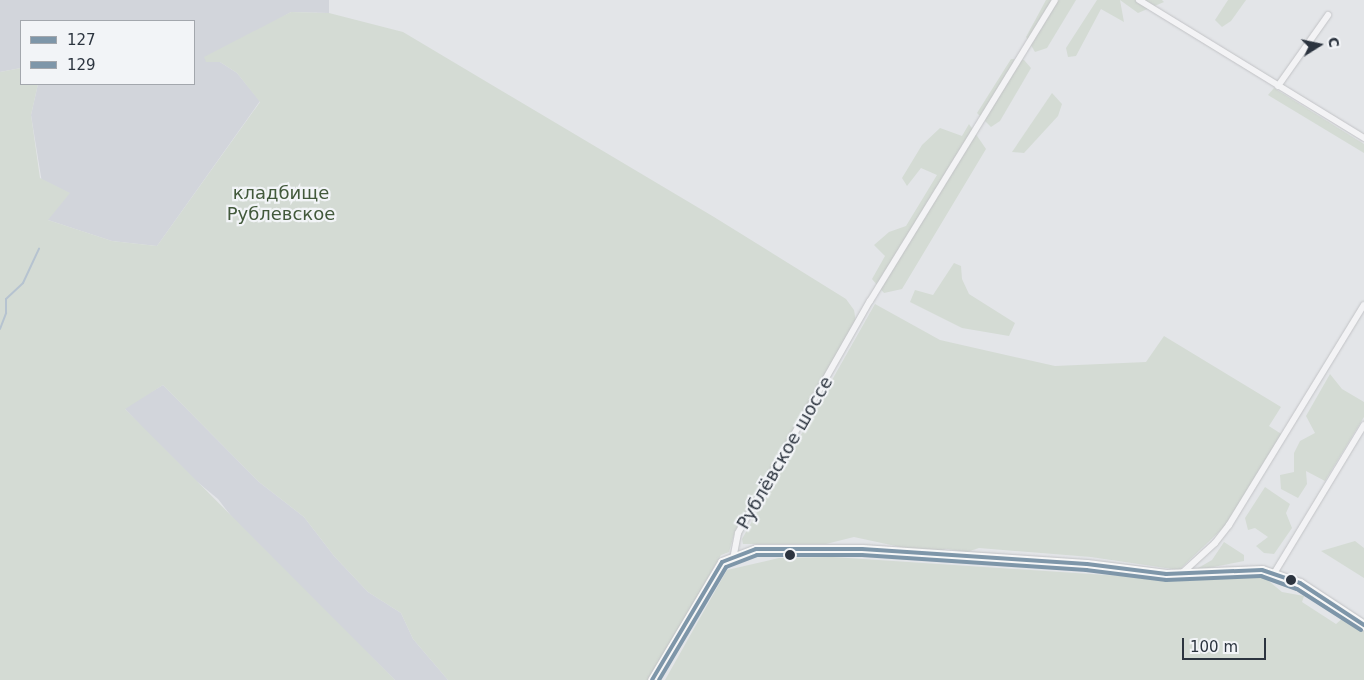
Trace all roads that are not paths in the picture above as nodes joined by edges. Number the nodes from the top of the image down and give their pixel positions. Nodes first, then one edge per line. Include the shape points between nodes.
1 (1055, 0) edge
2 (1139, 0) edge
3 (1328, 15) dead end
4 (1278, 86) junction
5 (1364, 138) edge
6 (1364, 305) edge
7 (1364, 425) edge
8 (734, 554) junction
9 (1275, 572) junction
10 (1180, 574) junction
11 (1364, 625) edge
12 (652, 680) edge

1 - 8 street, Рублёвское шоссе via 870,301 738,534
2 - 4 street
3 - 4 street
4 - 5 street
6 - 10 street via 1229,525 1215,543
7 - 9 street
8 - 10 street via 756,549 862,549 1087,564
8 - 12 street via 713,574
9 - 10 street via 1247,569
9 - 11 street via 1300,583

